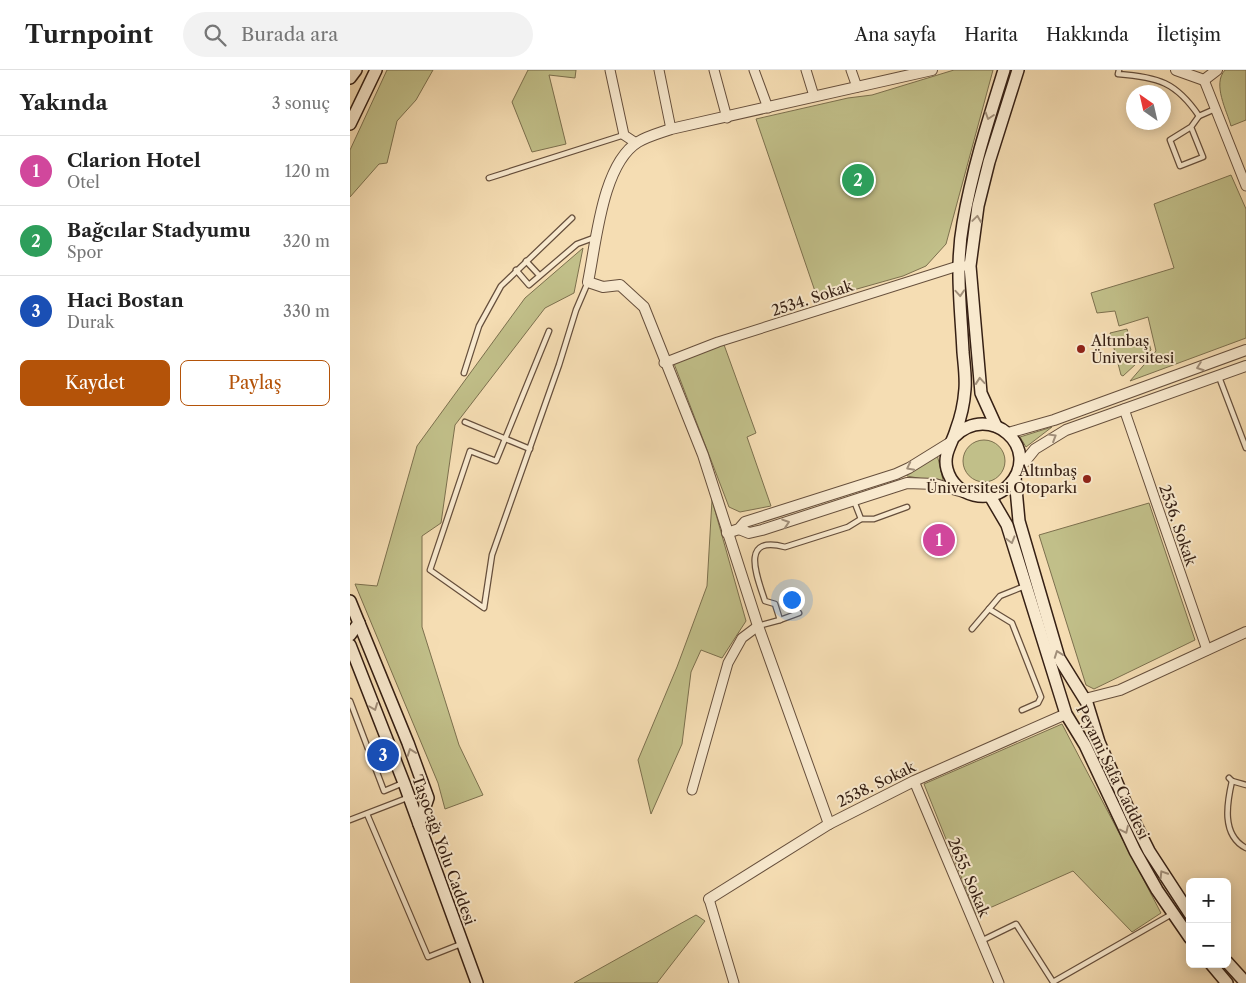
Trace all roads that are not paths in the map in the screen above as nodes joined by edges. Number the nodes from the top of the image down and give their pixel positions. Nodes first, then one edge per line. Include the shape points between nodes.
1 (356, 70) edge
2 (376, 70) edge
3 (610, 70) edge
4 (659, 70) edge
5 (714, 70) edge
6 (754, 70) edge
7 (806, 70) edge
8 (851, 70) edge
9 (932, 70) edge
10 (1004, 70) edge
11 (1018, 70) edge
12 (1118, 70) edge
13 (1176, 70) edge
14 (1217, 70) edge
15 (350, 78) edge
16 (1204, 80) junction
17 (857, 87) junction
18 (814, 96) junction
19 (768, 108) junction
20 (1215, 109) junction
21 (1199, 116) junction
22 (727, 118) junction
23 (350, 124) edge
24 (1192, 127) junction
25 (671, 130) junction
26 (624, 135) junction
27 (636, 143) junction
28 (489, 178) dead end
29 (1246, 186) edge
30 (572, 218) dead end
31 (598, 237) junction
32 (526, 261) junction
33 (958, 266) junction
34 (970, 266) junction
35 (516, 270) junction
36 (539, 276) junction
37 (588, 282) junction
38 (549, 331) dead end
39 (1246, 350) edge
40 (664, 363) junction
41 (1246, 366) edge
42 (464, 373) dead end
43 (1218, 375) junction
44 (1124, 409) junction
45 (465, 422) dead end
46 (996, 426) junction
47 (1008, 433) junction
48 (506, 439) junction
49 (952, 440) junction
50 (1246, 448) edge
51 (530, 449) junction
52 (1016, 474) junction
53 (968, 494) junction
54 (990, 496) junction
55 (854, 500) junction
56 (907, 507) dead end
57 (860, 519) junction
58 (739, 529) junction
59 (727, 532) junction
60 (1025, 586) junction
61 (350, 601) edge
62 (989, 609) junction
63 (799, 613) dead end
64 (780, 620) junction
65 (359, 622) junction
66 (758, 626) junction
67 (972, 629) dead end
68 (1246, 632) edge
69 (350, 635) edge
70 (350, 645) edge
71 (1207, 650) junction
72 (353, 662) edge
73 (1120, 690) junction
74 (1084, 697) junction
75 (350, 701) edge
76 (1022, 710) dead end
77 (1064, 710) junction
78 (1090, 711) junction
79 (1073, 724) junction
80 (420, 777) junction
81 (914, 781) junction
82 (404, 783) junction
83 (1246, 786) edge
84 (692, 790) dead end
85 (409, 797) junction
86 (367, 814) junction
87 (350, 820) edge
88 (419, 824) junction
89 (828, 824) junction
90 (1246, 848) edge
91 (709, 900) joint
92 (1186, 908) edge
93 (1172, 914) junction
94 (1186, 933) edge
95 (981, 941) junction
96 (463, 944) junction
97 (1231, 966) edge
98 (1214, 968) edge
99 (477, 983) edge
100 (734, 983) edge
101 (999, 983) edge
102 (1227, 983) edge
103 (1246, 983) edge

1 - 15 main road
2 - 23 main road
3 - 26 street
4 - 25 street
5 - 22 street
6 - 19 street
7 - 18 street
8 - 17 street
9 - 17 street
10 -> 33 main road via 973,174 962,225
34 -> 11 main road via 978,206
12 - 21 lane via 1118,74 1151,77 1171,85
13 - 16 street
14 - 16 street
16 - 20 street
17 - 18 street
18 - 19 street
19 - 22 street
20 - 21 lane
20 - 29 street
21 - 24 lane
22 - 25 street
24 - 24 lane via 1170,140 1180,166 1203,157
25 - 27 street
26 - 27 street
26 - 28 lane
27 - 31 street via 616,169 607,190
30 - 32 lane
31 - 36 lane via 577,244
31 - 37 street
32 - 35 lane
32 - 36 lane
33 - 34 street, 2534. Sokak
33 - 40 street, 2534. Sokak via 718,342
33 -> 49 main road via 966,389
46 -> 34 main road via 981,393
35 - 36 lane via 529,285
35 - 42 lane via 501,286 479,326
37 - 40 street via 604,287 620,285 633,295 644,307
37 - 51 lane
38 - 48 lane
39 -> 47 street
40 - 59 street via 703,456
41 - 43 street
43 - 44 street
43 - 50 lane
52 -> 44 street via 1035,449 1054,436
44 - 71 street, 2536. Sokak
45 - 48 lane
46 - 47 main road
46 - 49 main road via 975,424
47 - 52 main road via 1018,450
48 - 51 lane
48 - 51 lane via 496,461 470,451 430,570 484,608 492,555
49 - 53 main road via 946,458 947,469 951,480
49 -> 58 street via 896,474 745,522
52 - 54 main road via 1004,490
74 -> 52 main road, Peyami Safa Caddesi via 1060,658 1038,592 1019,522
53 - 54 main road
53 - 55 street via 935,484 907,483
54 -> 60 main road, Peyami Safa Caddesi via 1007,525
55 - 57 lane
58 -> 55 street via 749,534
56 - 57 lane via 874,519
57 - 64 lane via 848,527 785,547 766,546 756,553 753,563 765,601 775,604
58 - 59 street
59 - 66 street
60 - 62 lane via 1004,594
60 - 77 main road, Peyami Safa Caddesi
61 - 65 main road, Taşocağı Yolu Caddesi
62 - 67 lane
62 - 76 lane via 1012,623 1041,698 1038,703
63 - 64 lane
64 - 66 lane
65 - 69 main road
80 -> 65 main road, Taşocağı Yolu Caddesi
66 - 84 street via 742,638 728,663
66 - 89 street
68 - 71 street
70 - 72 main road, Taşocağı Yolu Caddesi
71 - 73 street
72 -> 82 main road, Taşocağı Yolu Caddesi
73 - 74 street
73 - 78 street
74 - 77 main road via 1070,698
74 - 78 main road, Peyami Safa Caddesi
75 - 82 lane via 384,791
77 - 79 main road, Peyami Safa Caddesi
77 - 81 street, 2538. Sokak
78 - 79 main road via 1083,721
92 -> 78 main road, Peyami Safa Caddesi via 1149,851 1131,815 1098,742
79 -> 93 main road, Peyami Safa Caddesi via 1135,851
80 - 82 main road
80 - 88 main road, Taşocağı Yolu Caddesi via 428,798
81 - 89 street, 2538. Sokak
81 - 95 street, 2655. Sokak
82 - 85 main road, Taşocağı Yolu Caddesi
83 - 90 lane via 1231,780 1228,799 1229,826 1236,840
85 - 86 lane
85 - 88 main road, Taşocağı Yolu Caddesi
86 - 87 lane
86 - 96 lane via 428,957
88 - 96 main road, Taşocağı Yolu Caddesi
89 - 91 street, 2538. Sokak
91 - 100 street
93 - 94 main road, Peyami Safa Caddesi
93 - 95 lane via 1053,982 1016,924
95 - 101 street, 2655. Sokak
96 - 99 main road, Taşocağı Yolu Caddesi
97 - 103 main road
98 - 102 main road

